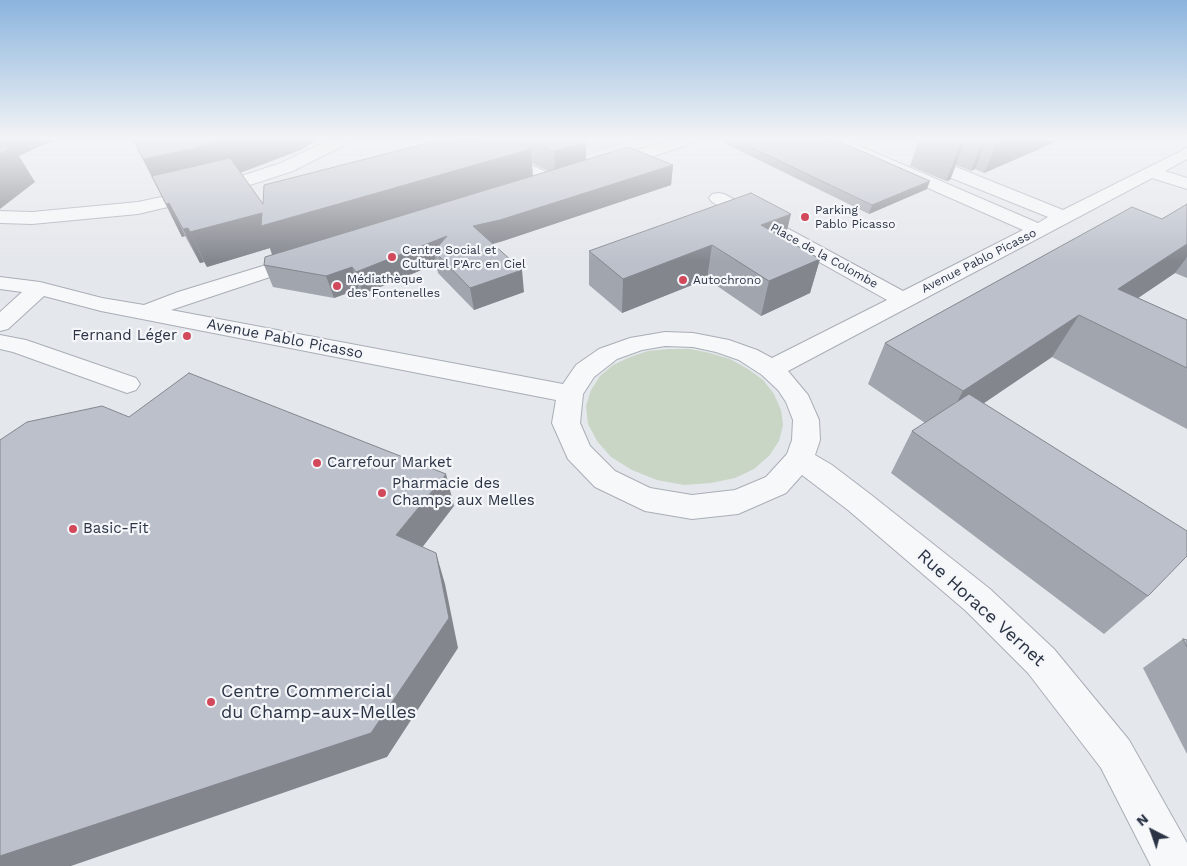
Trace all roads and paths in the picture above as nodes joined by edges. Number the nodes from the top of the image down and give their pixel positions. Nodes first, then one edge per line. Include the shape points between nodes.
1 (246, 180) edge
2 (549, 180) edge
3 (557, 180) edge
4 (925, 180) edge
5 (973, 180) edge
6 (1135, 180) edge
7 (552, 182) junction
8 (525, 190) edge
9 (718, 198) dead end
10 (0, 217) edge
11 (1064, 217) junction
12 (1039, 230) junction
13 (813, 235) dead end
14 (320, 254) edge
15 (0, 283) edge
16 (40, 288) junction
17 (911, 296) junction
18 (147, 312) junction
19 (0, 324) edge
20 (0, 342) edge
21 (771, 369) junction
22 (127, 384) dead end
23 (570, 394) junction
24 (799, 459) junction
25 (1175, 866) edge

1 - 10 street via 138,208 56,216
2 - 7 street
3 - 7 street
4 - 12 street
5 - 11 street
6 - 11 street, Avenue Pablo Picasso
7 - 8 street
9 - 17 street, Place de la Colombe
11 - 12 street, Avenue Pablo Picasso
12 - 17 street, Avenue Pablo Picasso
13 - 17 street
14 - 18 street
15 - 16 street, Avenue Pablo Picasso
16 - 18 street, Avenue Pablo Picasso
16 - 19 street
17 - 21 street, Avenue Pablo Picasso
18 - 23 street, Avenue Pablo Picasso
20 - 22 street via 18,345
21 - 23 street via 748,355 721,345 666,339 638,343 608,354 585,371
21 - 24 street via 787,384 806,420 806,440
23 - 24 street via 566,423 578,452 605,480 645,499 692,507 738,502 776,485
24 - 25 street, Rue Horace Vernet via 859,502 970,594 1041,661 1115,754

